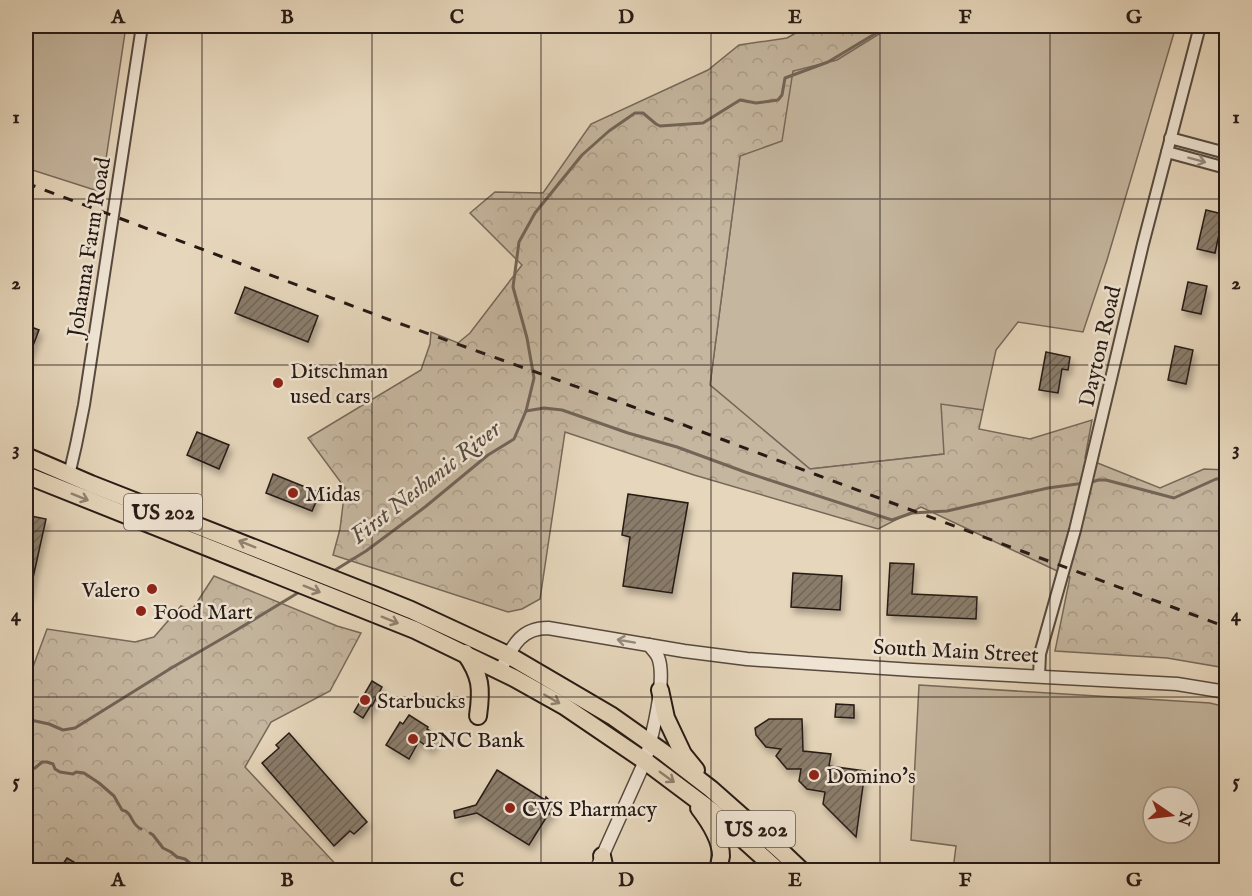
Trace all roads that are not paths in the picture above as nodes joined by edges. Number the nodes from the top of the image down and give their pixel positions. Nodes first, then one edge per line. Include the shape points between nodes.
1 (142, 26) edge
2 (1200, 26) edge
3 (1170, 138) junction
4 (1167, 152) junction
5 (1227, 153) edge
6 (1227, 168) edge
7 (26, 456) edge
8 (26, 475) edge
9 (69, 475) junction
10 (649, 645) junction
11 (684, 651) junction
12 (465, 653) junction
13 (508, 655) junction
14 (500, 670) junction
15 (1039, 676) junction
16 (660, 681) junction
17 (1227, 692) edge
18 (478, 716) dead end
19 (650, 743) junction
20 (645, 761) junction
21 (711, 789) junction
22 (688, 793) junction
23 (601, 866) edge
24 (718, 870) edge
25 (777, 870) edge
26 (801, 870) edge

1 - 9 street, Johanna Farm Road via 82,416
2 - 3 street, Dayton Road
3 - 4 street, Dayton Road
3 - 5 street
4 -> 6 street
4 - 15 street, Dayton Road via 1085,491 1040,654
7 - 9 highway, US 202
8 -> 12 highway, US 202
13 -> 9 highway, US 202 via 411,610
10 - 11 street, South Main Street
10 -> 13 street, South Main Street via 540,628 523,635
10 - 16 street via 658,656
11 - 15 street, South Main Street via 757,660
11 - 16 street via 671,660
12 - 14 highway, US 202
12 - 18 highway via 479,678
13 - 14 street, South Main Street
13 - 19 highway, US 202
14 -> 20 highway, US 202 via 564,706
15 - 17 street, South Main Street via 1177,684
16 - 19 street
16 - 21 highway via 666,718 683,754
19 - 20 street
19 - 21 highway, US 202
20 -> 22 highway, US 202
20 - 23 street
21 - 26 highway, US 202
22 - 24 highway via 718,840
22 - 25 highway, US 202

